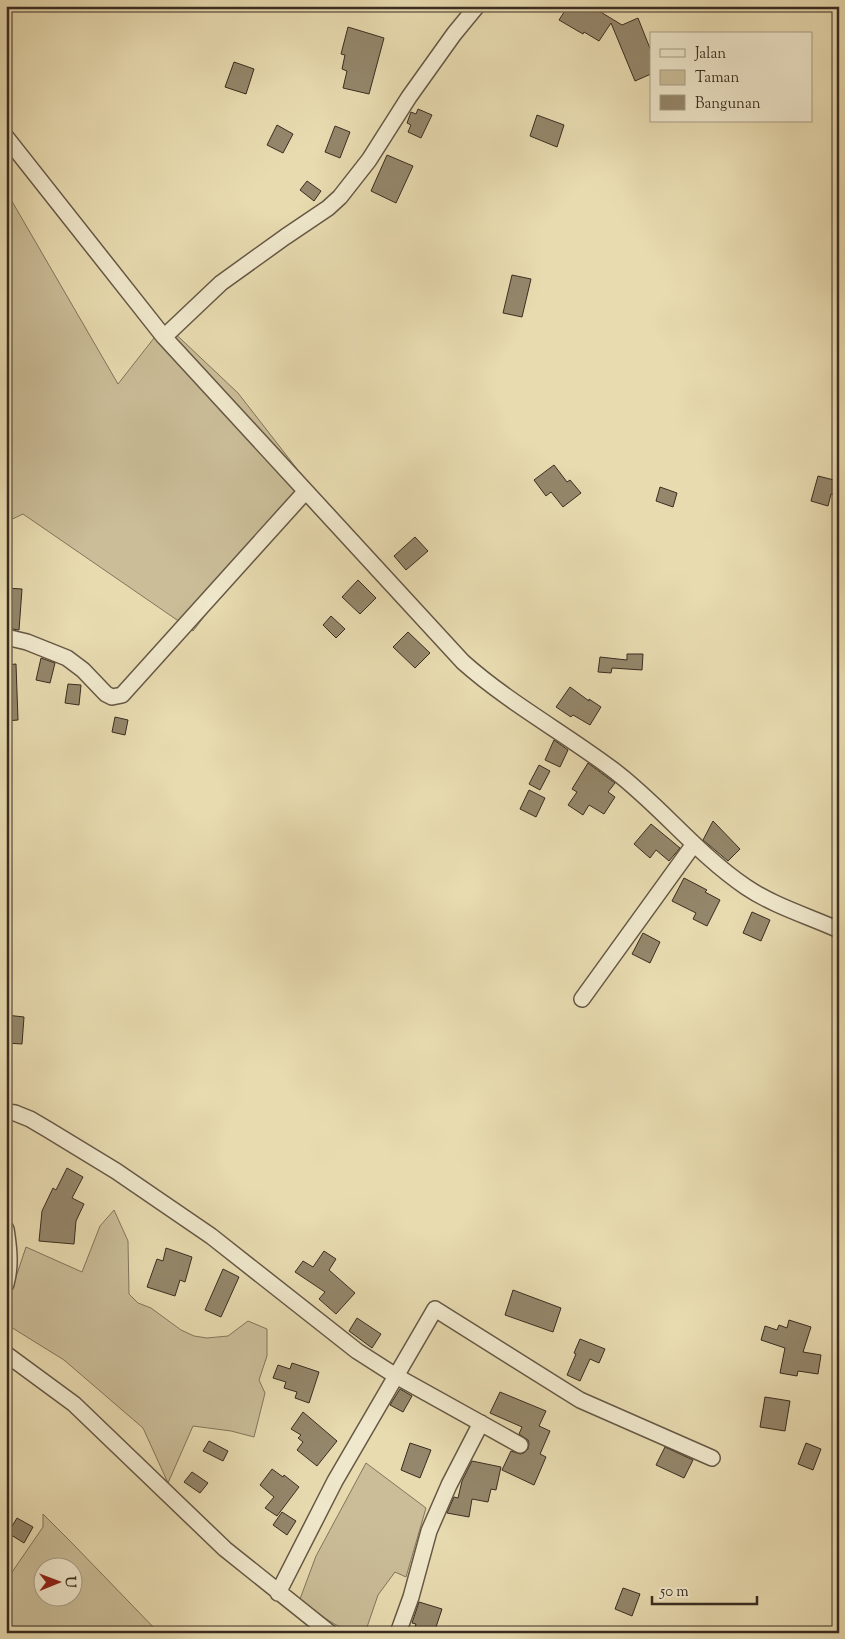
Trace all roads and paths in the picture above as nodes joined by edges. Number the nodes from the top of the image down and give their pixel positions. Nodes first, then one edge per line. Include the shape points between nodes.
1 (478, 6) edge
2 (6, 137) edge
3 (164, 338) junction
4 (305, 492) junction
5 (6, 637) edge
6 (694, 844) junction
7 (839, 930) edge
8 (582, 999) dead end
9 (6, 1112) edge
10 (6, 1229) edge
11 (6, 1284) edge
12 (6, 1354) edge
13 (396, 1376) junction
14 (481, 1423) junction
15 (520, 1445) dead end
16 (712, 1458) dead end
17 (278, 1593) junction
18 (330, 1633) edge
19 (398, 1633) edge

1 - 3 street via 454,34 369,160 340,197 222,283
2 - 3 street
3 - 4 street
4 - 5 street via 122,695 112,697 106,694 67,658
4 - 6 street via 470,668 614,770
6 - 7 street via 747,888
6 - 8 street
9 - 13 street via 36,1122 116,1171 211,1236 357,1352
10 - 11 street via 10,1256
12 - 17 street via 74,1404 225,1549
13 - 14 street
13 - 16 street via 435,1309 580,1400
13 - 17 street via 335,1481
14 - 15 street
14 - 19 street via 429,1531
17 - 18 street

